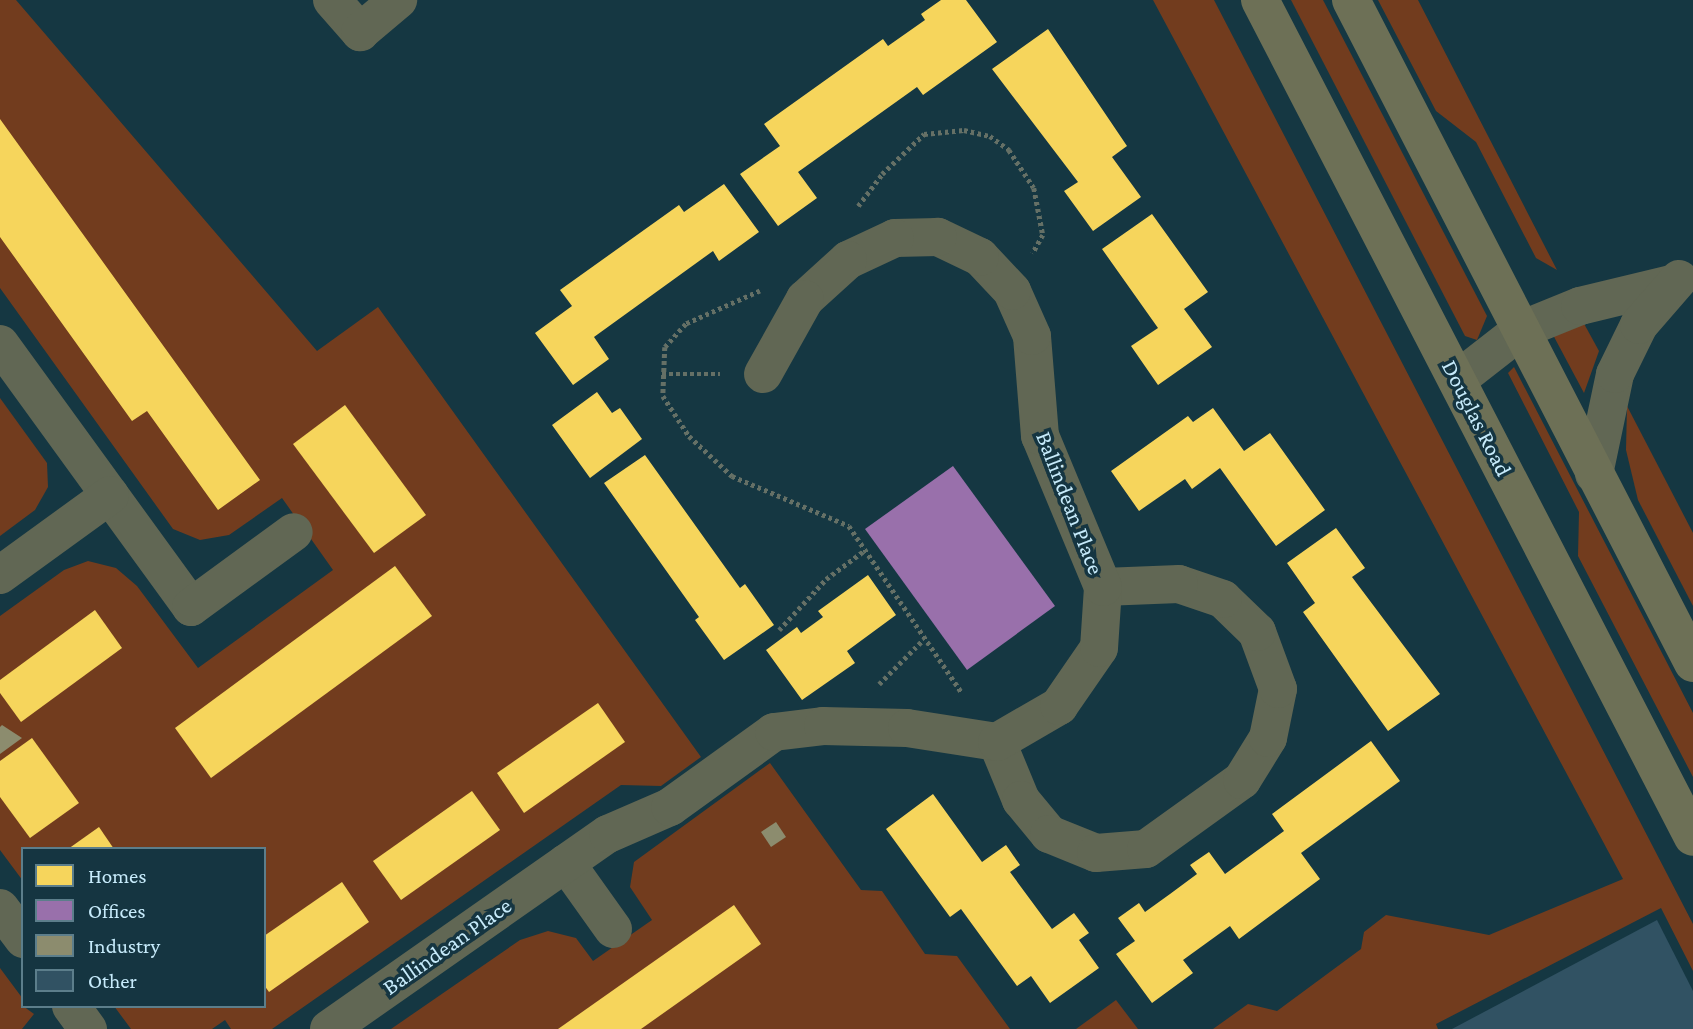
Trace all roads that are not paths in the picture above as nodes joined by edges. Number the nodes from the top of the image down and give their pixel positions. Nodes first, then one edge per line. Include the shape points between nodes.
1 (332, 0) edge
2 (398, 0) edge
3 (1260, 0) edge
4 (1351, 0) edge
5 (1682, 277) edge
6 (1521, 330) junction
7 (0, 344) edge
8 (763, 374) road end
9 (1457, 380) junction
10 (1594, 474) junction
11 (110, 495) junction
12 (294, 532) dead end
13 (0, 575) edge
14 (1103, 587) junction
15 (1693, 663) edge
16 (997, 742) junction
17 (1693, 837) edge
18 (566, 863) junction
19 (0, 908) edge
20 (613, 929) dead end
21 (21, 936) edge
22 (72, 1008) edge
23 (88, 1029) edge
24 (329, 1029) edge

1 - 2 street via 360,32
3 - 9 main road, Douglas Road
4 - 6 main road
5 - 6 street via 1580,306
5 - 10 street via 1639,325 1615,373
6 - 9 street
6 - 10 main road
7 - 11 street
8 - 14 street, Ballindean Place via 805,299 848,260 895,238 938,237 980,257 1012,291 1032,336 1040,436
9 - 17 main road, Douglas Road
10 - 15 main road
11 - 12 street via 191,607
11 - 13 street
14 - 16 street, Ballindean Place via 1099,648 1059,706
14 - 16 street via 1179,584 1223,599 1257,632 1278,689 1268,738 1242,780 1146,849 1096,853 1049,834 1021,800
16 - 18 street, Ballindean Place via 907,728 823,726 774,732 670,807 608,834
18 - 20 street
18 - 24 street, Ballindean Place
19 - 21 street
22 - 23 street

